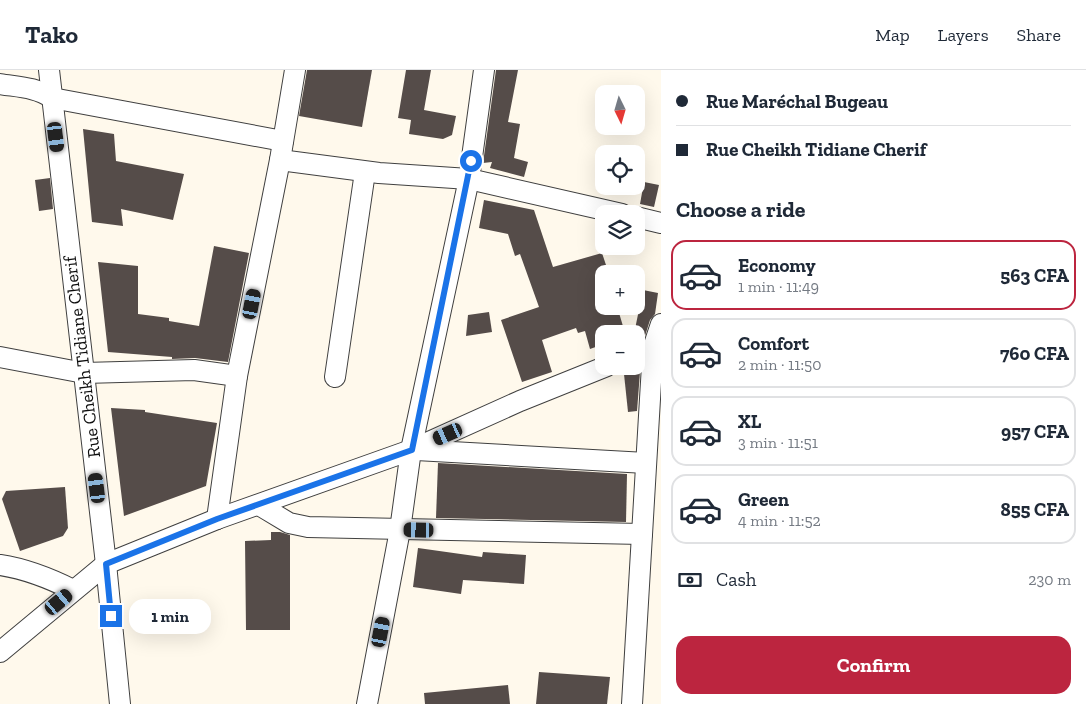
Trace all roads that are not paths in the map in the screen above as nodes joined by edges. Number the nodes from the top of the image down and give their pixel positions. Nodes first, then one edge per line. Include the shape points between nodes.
1 (49, 70) edge
2 (295, 70) edge
3 (484, 70) edge
4 (0, 84) edge
5 (52, 98) junction
6 (282, 150) junction
7 (365, 172) junction
8 (469, 179) junction
9 (595, 208) edge
10 (645, 219) edge
11 (661, 223) edge
12 (661, 324) edge
13 (650, 349) edge
14 (0, 357) edge
15 (595, 371) edge
16 (84, 373) junction
17 (238, 376) junction
18 (335, 377) dead end
19 (412, 450) junction
20 (646, 463) junction
21 (259, 505) junction
22 (217, 519) junction
23 (400, 530) junction
24 (642, 534) junction
25 (106, 564) junction
26 (0, 565) edge
27 (73, 590) junction
28 (0, 652) edge
29 (120, 704) edge
30 (368, 704) edge
31 (632, 704) edge

1 - 5 street, Rue Cheikh Tidiane Cherif
2 - 6 street
3 - 8 street
4 - 5 street via 34,89
5 - 6 street
5 - 16 street, Rue Cheikh Tidiane Cherif
6 - 7 street
6 - 17 street
7 - 8 street
7 - 18 street
8 - 9 street
8 - 19 street
10 - 11 street
12 - 13 street
13 - 20 street
14 - 16 street
15 - 19 street
16 - 17 street via 194,370
16 - 25 street, Rue Cheikh Tidiane Cherif
17 - 22 street
19 - 20 street
19 - 21 street
19 - 23 street
20 - 24 street
21 - 22 street
21 - 23 street via 288,523 308,527
22 - 25 street
23 - 24 street
23 - 30 street
24 - 31 street
25 - 27 street
25 - 29 street, Rue Cheikh Tidiane Cherif
26 - 27 street via 38,573
27 - 28 street

